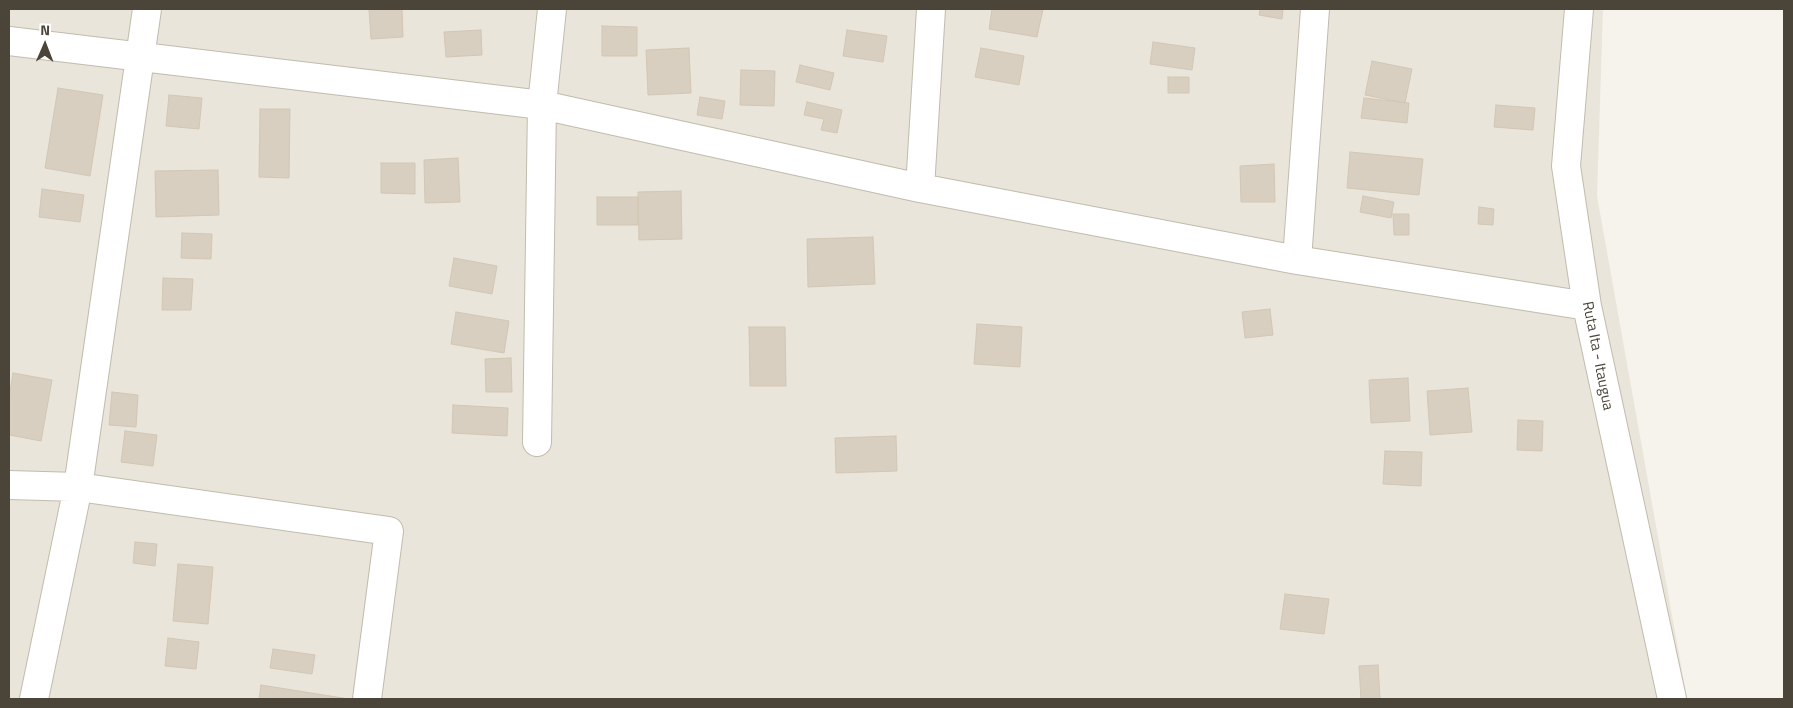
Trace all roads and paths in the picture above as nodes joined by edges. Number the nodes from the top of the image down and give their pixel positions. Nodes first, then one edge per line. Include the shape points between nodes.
1 (147, 9) edge
2 (552, 9) edge
3 (931, 9) edge
4 (1315, 9) edge
5 (1579, 9) edge
6 (9, 41) edge
7 (140, 56) junction
8 (542, 105) junction
9 (920, 188) junction
10 (1297, 260) junction
11 (1587, 306) junction
12 (537, 442) dead end
13 (9, 485) edge
14 (78, 487) junction
15 (34, 699) edge
16 (367, 699) edge
17 (1672, 699) edge

1 - 7 street
2 - 8 street
3 - 9 street
4 - 10 street
5 - 11 street, Ruta Ita - Itaugua via 1566,166
6 - 7 street
7 - 8 street
7 - 14 street
8 - 9 street
8 - 12 street
9 - 10 street
10 - 11 street
11 - 17 street, Ruta Ita - Itaugua
13 - 14 street
14 - 15 street
14 - 16 street via 389,531

